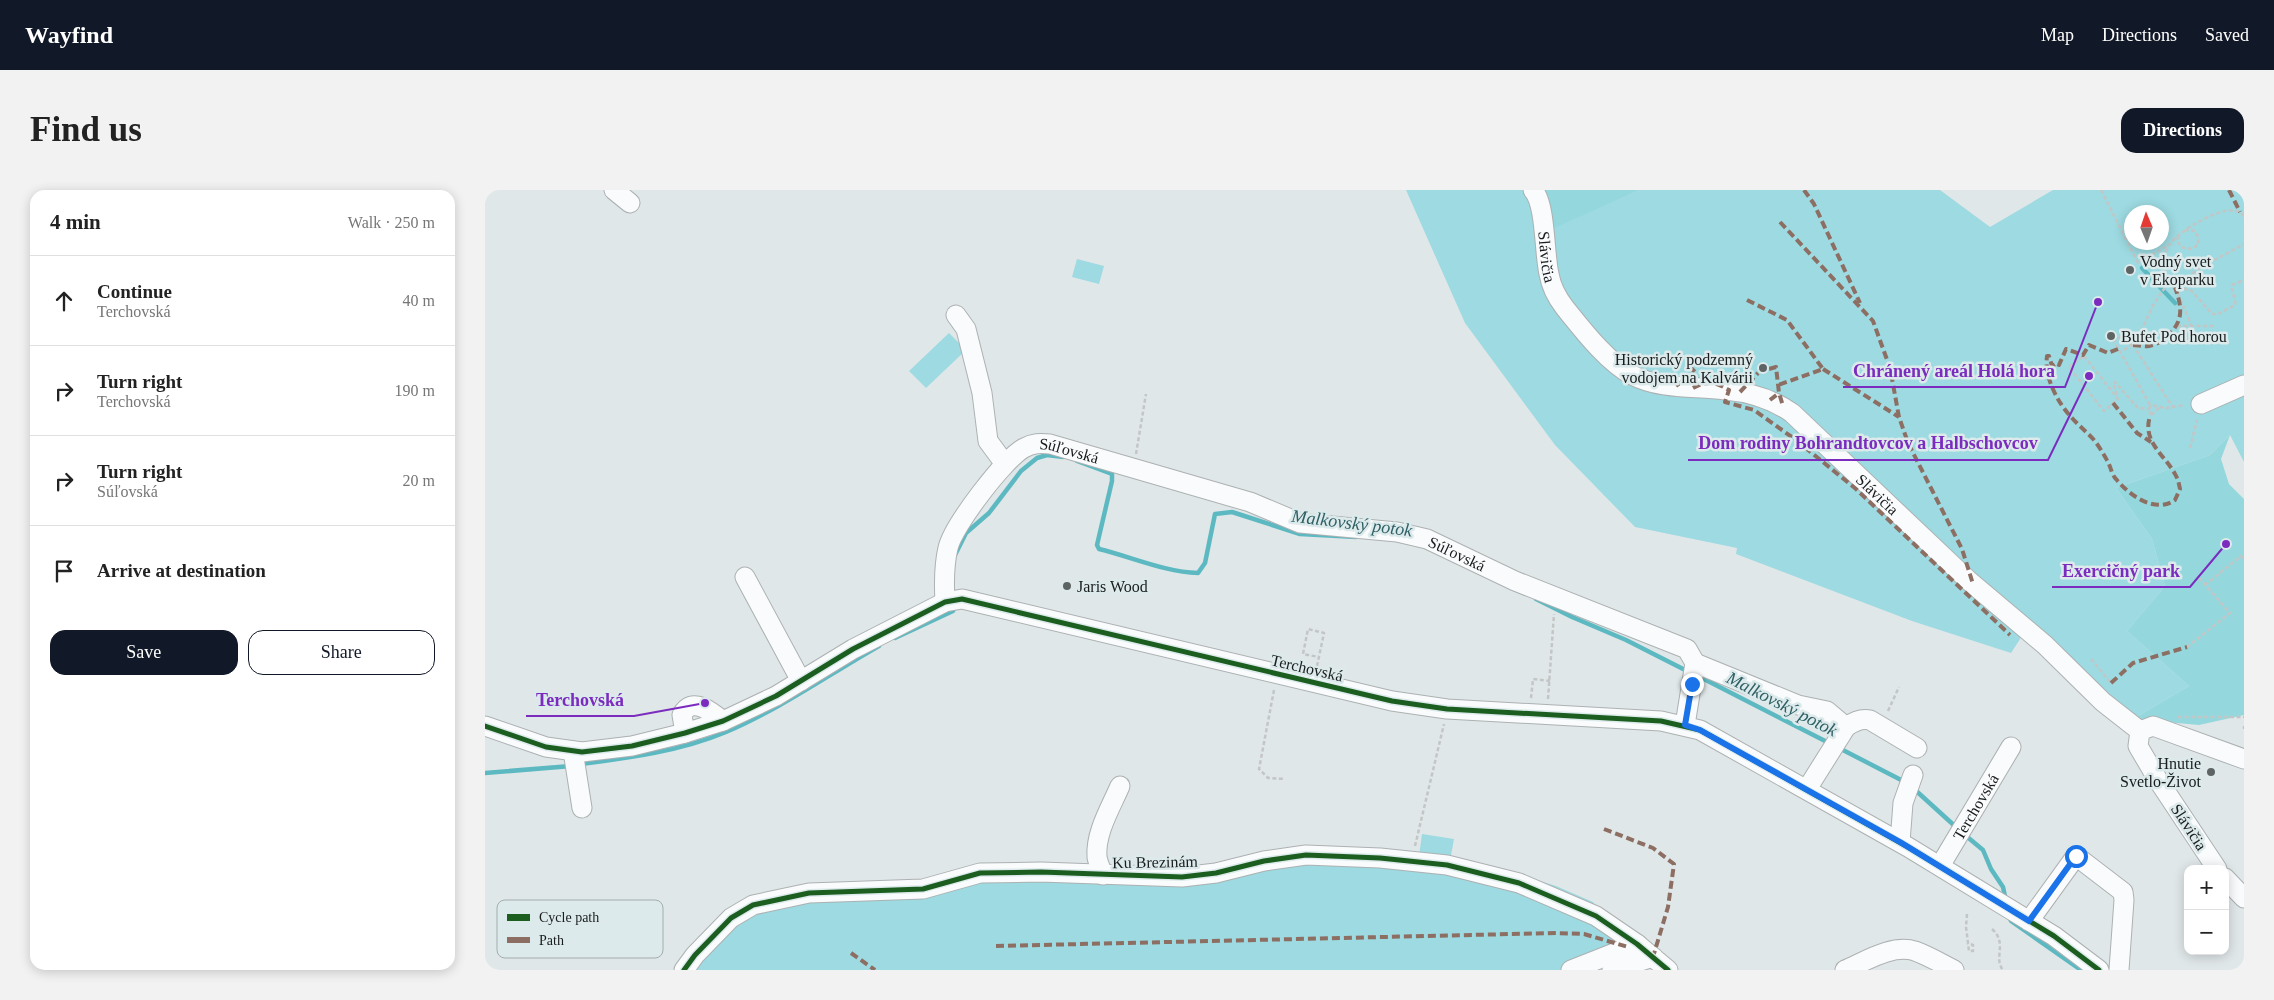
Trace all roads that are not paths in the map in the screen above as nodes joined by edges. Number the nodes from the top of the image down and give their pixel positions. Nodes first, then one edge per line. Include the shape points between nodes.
1 (614, 190) edge
2 (1533, 190) edge
3 (630, 203) dead end
4 (956, 315) dead end
5 (2244, 385) edge
6 (2201, 404) road end
7 (1005, 464) junction
8 (745, 577) dead end
9 (952, 601) junction
10 (1695, 663) junction
11 (801, 681) junction
12 (1685, 725) junction
13 (485, 726) edge
14 (2140, 731) junction
15 (1843, 732) junction
16 (2011, 747) dead end
17 (1917, 748) dead end
18 (573, 753) junction
19 (2244, 759) edge
20 (1913, 775) dead end
21 (1120, 786) dead end
22 (1807, 789) junction
23 (582, 808) dead end
24 (1900, 842) junction
25 (2214, 865) edge
26 (1940, 866) junction
27 (1103, 875) junction
28 (2229, 882) edge
29 (2244, 898) edge
30 (2023, 917) junction
31 (1637, 944) junction
32 (1653, 957) junction
33 (684, 970) edge
34 (1571, 970) edge
35 (1612, 970) edge
36 (1668, 970) edge
37 (1845, 970) edge
38 (1954, 970) edge
39 (2099, 970) edge
40 (2119, 970) edge

1 - 3 street
2 - 14 street, Slávičia via 1541,206 1547,267 1555,291 1609,358 1631,375 1656,385 1756,395 1793,412 1968,580 2045,645 2103,702
4 - 7 street via 966,329 971,348 982,393 987,441
5 - 6 street
7 - 9 street, Súľovská via 955,530 948,548
7 - 10 street, Súľovská via 1023,448 1036,443 1050,444 1250,502 1300,522 1379,529 1427,538 1515,581 1687,650
8 - 11 street
9 - 11 street via 853,649
9 - 12 street, Terchovská via 1392,702 1447,709
10 - 12 street
10 - 15 street via 1798,705 1827,711
11 - 18 street via 723,721 632,746
12 - 22 street, Terchovská via 1700,730
13 - 18 street
14 - 19 street via 2153,726 2165,729
14 - 25 street, Slávičia via 2138,746
15 - 17 street via 1854,722 1865,718
15 - 22 street
16 - 26 street, Terchovská
18 - 23 street
20 - 24 street via 1903,803
21 - 27 street, Ku Brezinám via 1097,845 1097,858
22 - 24 street, Terchovská
24 - 26 street, Terchovská
26 - 30 street, Terchovská
27 - 31 street, Ku Brezinám via 1182,877 1305,855 1447,865 1519,883 1596,916
27 - 33 street, Ku Brezinám via 980,873 923,889 809,893 753,905 731,918
28 - 29 street
30 - 39 street, Terchovská
30 - 40 street via 2076,856 2123,892
31 - 32 street, Ku Brezinám
31 - 34 street
32 - 35 street
32 - 36 street, Ku Brezinám
37 - 38 street via 1899,950 1915,951

